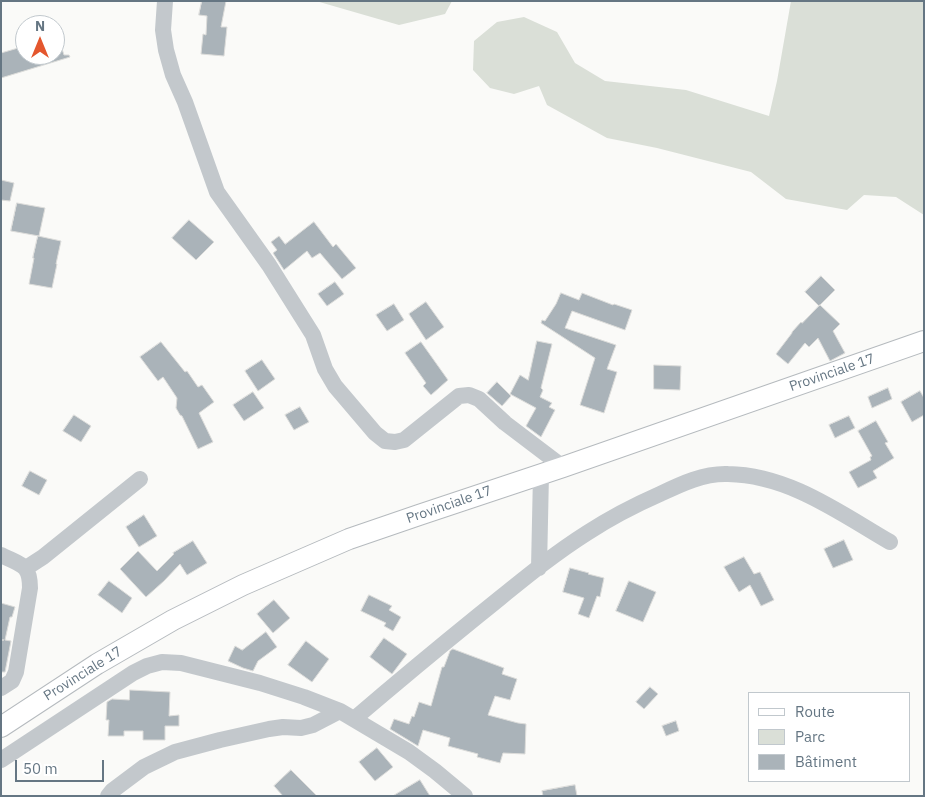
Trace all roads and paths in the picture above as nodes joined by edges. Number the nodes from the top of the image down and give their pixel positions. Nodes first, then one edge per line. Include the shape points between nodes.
1 (165, 1) edge
2 (924, 341) edge
3 (563, 467) junction
4 (541, 474) junction
5 (140, 479) dead end
6 (890, 542) dead end
7 (1, 555) edge
8 (26, 568) junction
9 (539, 568) junction
10 (1, 688) edge
11 (35, 705) junction
12 (347, 715) junction
13 (55, 725) junction
14 (1, 727) edge
15 (1, 760) edge
16 (108, 796) edge
17 (465, 796) edge

1 - 3 street via 163,30 166,50 217,192 309,328 325,369 336,386 375,434 385,441 404,440 459,396 469,395
2 - 3 main road, Provinciale 17
3 - 4 main road, Provinciale 17
4 - 9 street
4 - 11 main road, Provinciale 17 via 350,539 243,585 173,620
5 - 8 street
6 - 9 street via 798,490 746,475 727,474 694,480 636,505 588,532
7 - 8 street
8 - 10 street via 30,588 16,672 12,681
9 - 12 street via 403,677
11 - 13 street
11 - 14 main road, Provinciale 17
12 - 13 street via 260,683 182,663 162,662 132,673
12 - 16 street via 302,728 269,729 175,752 144,767
12 - 17 street via 409,752
13 - 15 street

